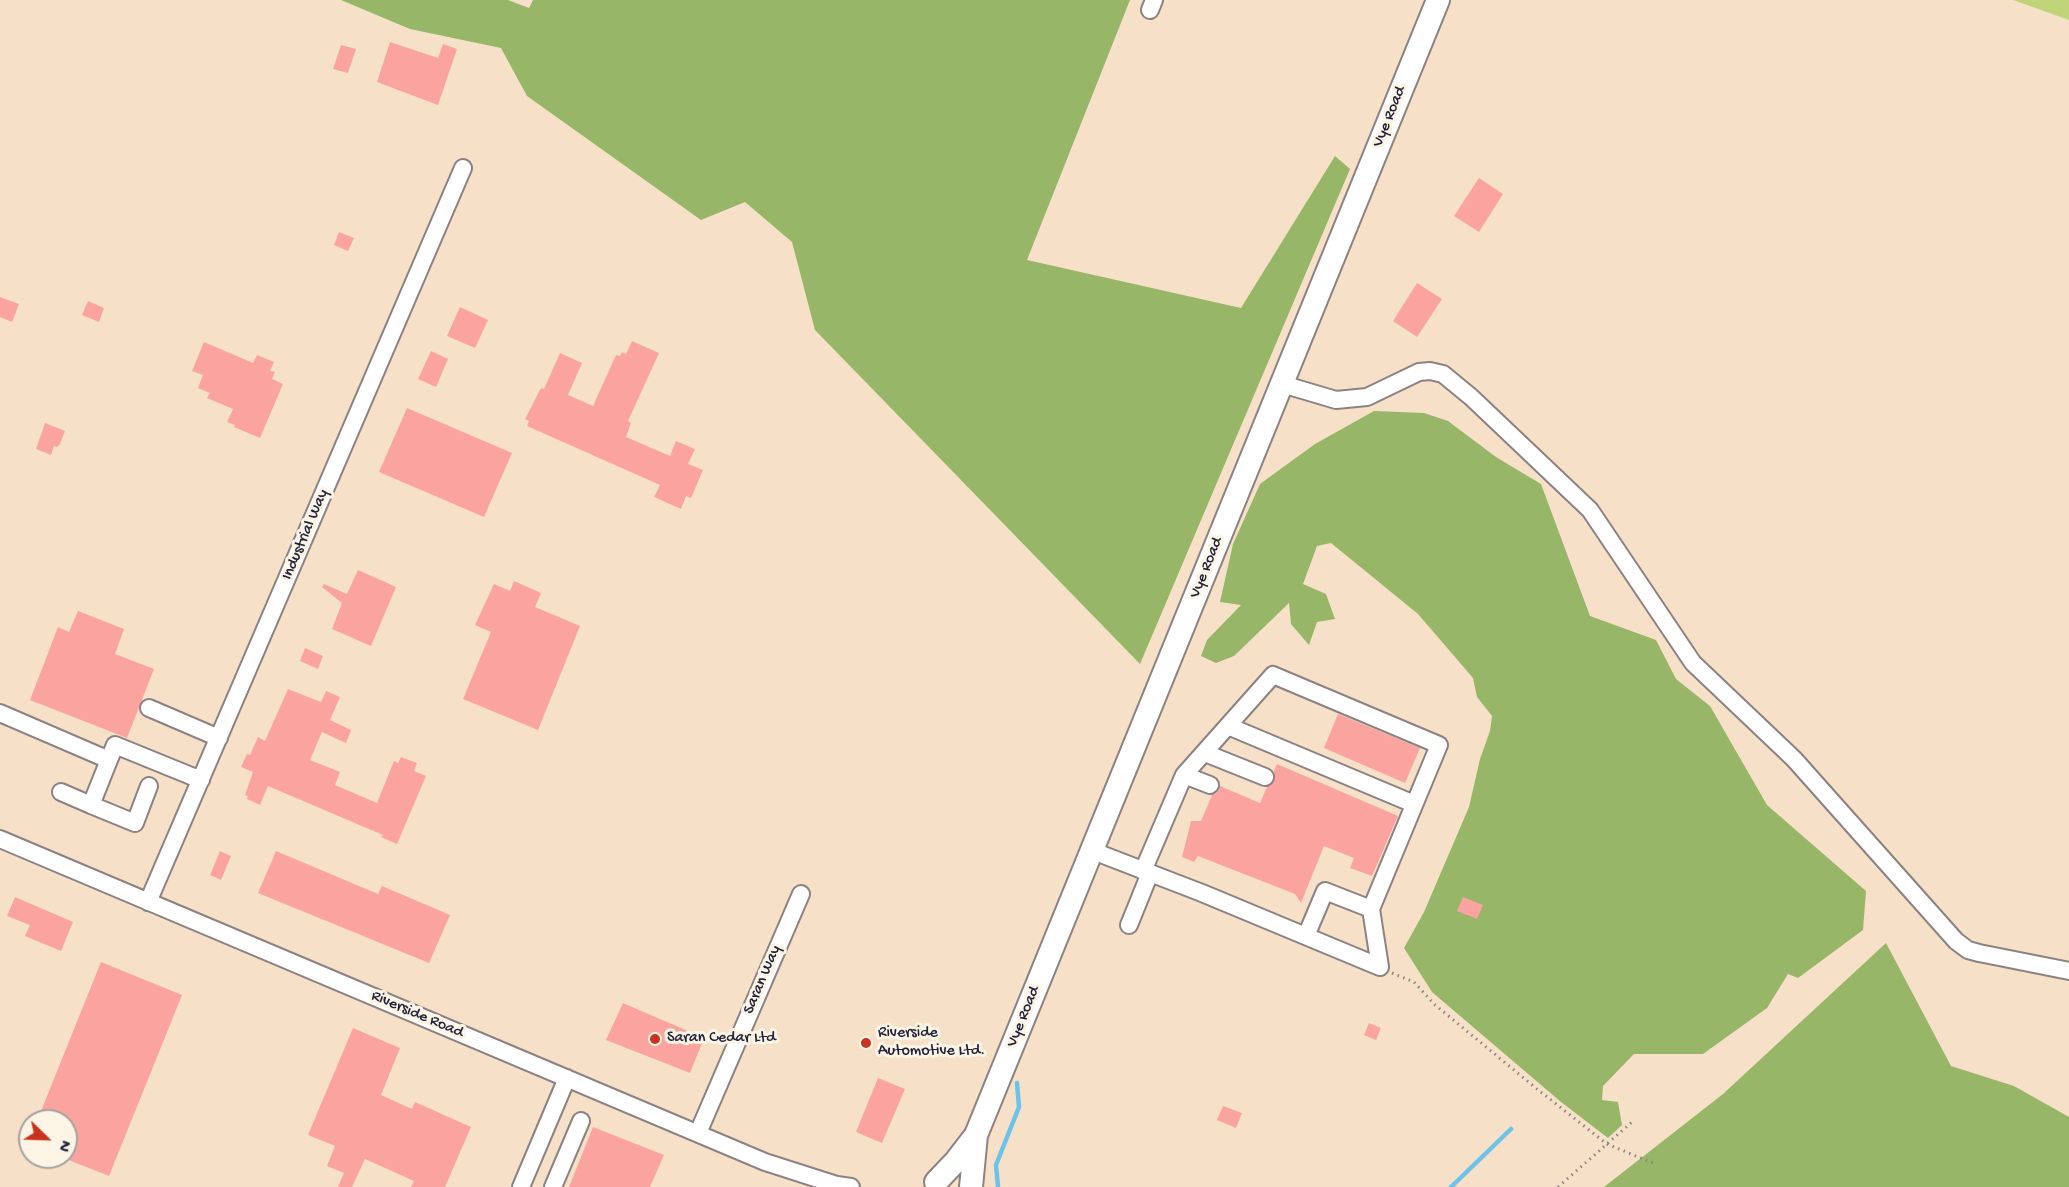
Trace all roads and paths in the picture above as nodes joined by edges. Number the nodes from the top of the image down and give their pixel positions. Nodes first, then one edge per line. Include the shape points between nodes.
1 (1438, 0) edge
2 (463, 168) dead end
3 (1282, 384) junction
4 (149, 708) dead end
5 (0, 713) edge
6 (1228, 726) junction
7 (219, 738) junction
8 (1204, 753) junction
9 (109, 760) junction
10 (1185, 775) junction
11 (1265, 777) dead end
12 (201, 780) junction
13 (1210, 785) dead end
14 (149, 786) dead end
15 (61, 792) dead end
16 (1414, 804) junction
17 (91, 805) junction
18 (0, 839) edge
19 (1093, 851) junction
20 (1146, 872) junction
21 (801, 894) dead end
22 (148, 902) junction
23 (1371, 909) junction
24 (1129, 925) dead end
25 (1306, 936) junction
26 (1380, 968) junction
27 (2069, 971) edge
28 (567, 1078) junction
29 (581, 1121) dead end
30 (1632, 1122) dead end
31 (698, 1133) junction
32 (976, 1135) junction
33 (1607, 1144) junction
34 (1655, 1164) dead end
35 (929, 1185) edge
36 (843, 1186) edge
37 (520, 1187) edge
38 (553, 1187) edge
39 (959, 1187) edge
40 (971, 1187) edge
41 (1558, 1187) edge

1 - 3 main road, Vye Road
2 - 7 street, Industrial Way
3 - 19 main road, Vye Road
3 - 27 street via 1336,400 1367,397 1419,372 1443,374 1590,510 1694,663 1794,759 1956,941 1979,953
4 - 7 street
5 - 9 street
6 - 8 street
6 - 16 street
6 - 16 street via 1273,675 1439,745
7 - 12 street, Industrial Way
8 - 10 street
8 - 11 street
9 - 12 street via 115,745
9 - 17 street
10 - 13 street
10 - 20 street
12 - 22 street, Industrial Way
14 - 17 street via 135,823
15 - 17 street
16 - 23 street
18 - 22 street, Riverside Road
19 - 20 street
19 - 32 main road, Vye Road
20 - 24 street
20 - 25 street
21 - 31 street, Saran Way
22 - 28 street, Riverside Road
23 - 25 street via 1325,891
23 - 26 street
25 - 26 street
26 - 33 path via 1413,982 1434,1004
28 - 31 street, Riverside Road
28 - 37 street
29 - 38 street
30 - 33 path
31 - 36 street, Riverside Road via 765,1162
32 - 35 main road, Vye Road via 956,1161
32 - 40 main road, Vye Road
33 - 34 path
33 - 41 path
35 - 39 main road via 949,1183

